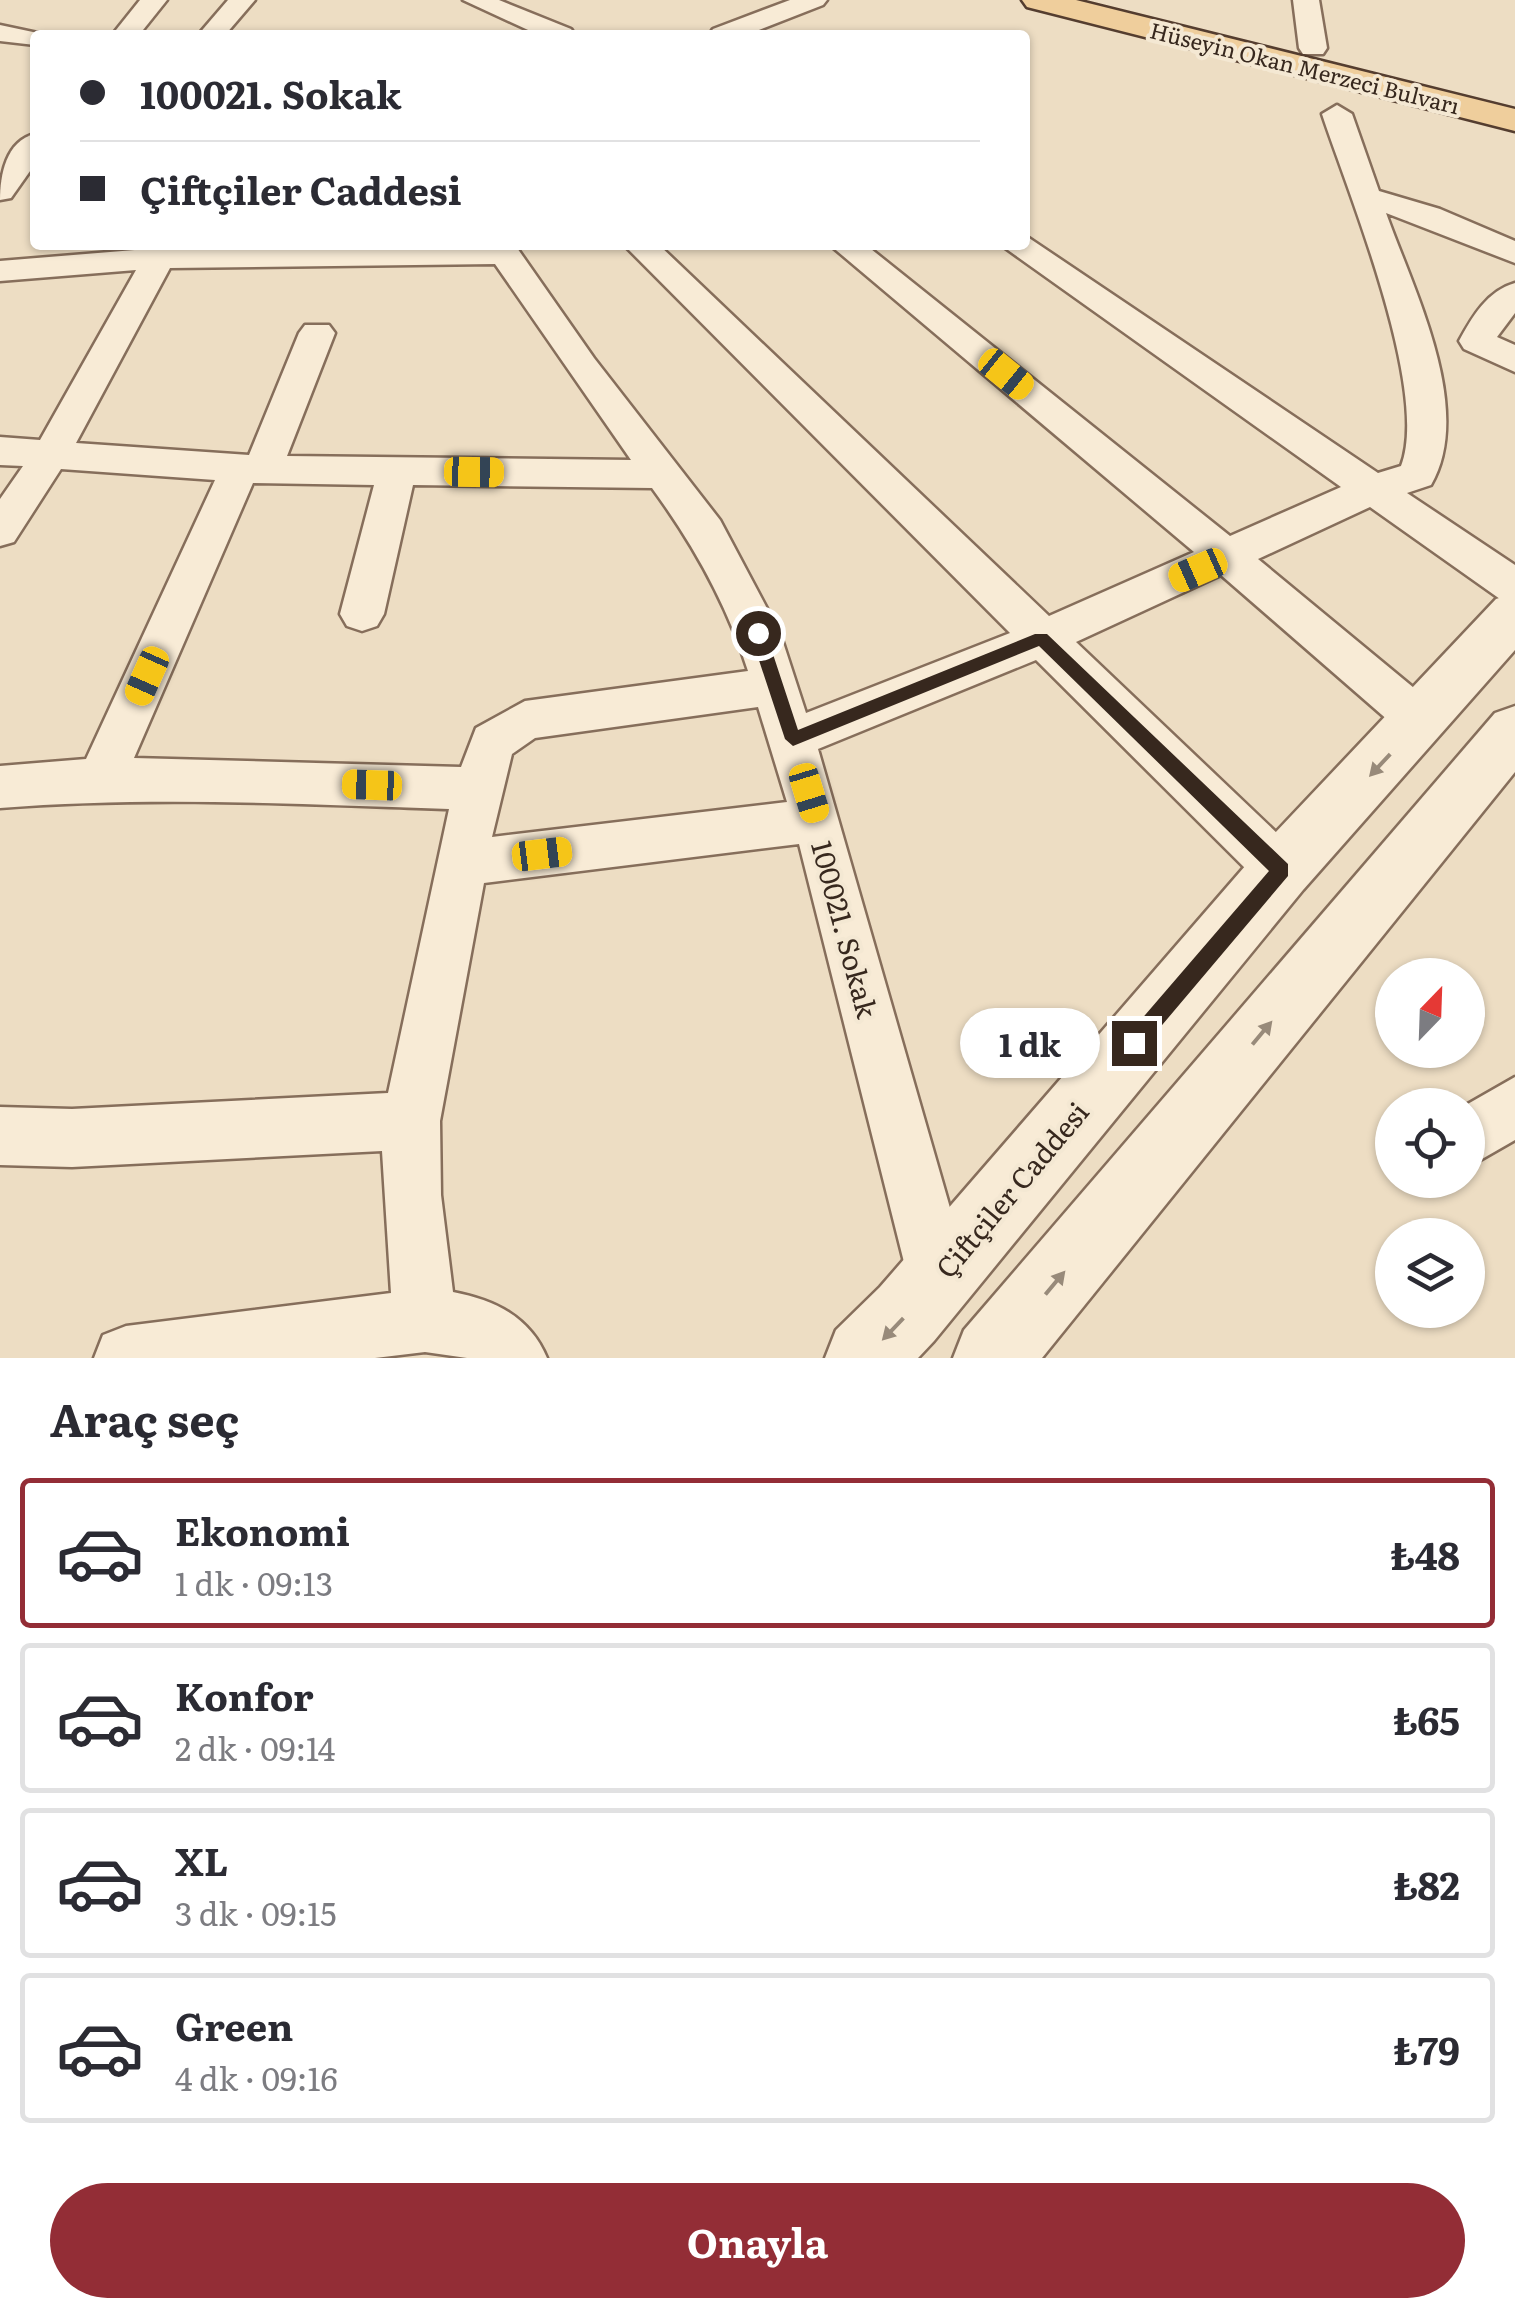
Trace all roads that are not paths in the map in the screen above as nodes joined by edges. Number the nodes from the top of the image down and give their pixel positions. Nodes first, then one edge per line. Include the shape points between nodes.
1 (154, 0) edge
2 (242, 0) edge
3 (476, 0) edge
4 (814, 0) edge
5 (1038, 0) edge
6 (1127, 0) edge
7 (1306, 0) edge
8 (129, 30) edge
9 (215, 30) edge
10 (550, 30) edge
11 (740, 30) edge
12 (0, 33) edge
13 (30, 36) edge
14 (1313, 48) junction
15 (1515, 97) edge
16 (1337, 114) dead end
17 (1515, 120) edge
18 (24, 150) edge
19 (0, 190) edge
20 (1365, 196) junction
21 (464, 250) edge
22 (503, 250) edge
23 (645, 250) edge
24 (852, 250) edge
25 (1025, 250) edge
26 (1515, 253) edge
27 (159, 258) junction
28 (0, 270) edge
29 (1515, 294) edge
30 (317, 333) dead end
31 (1515, 360) edge
32 (0, 451) edge
33 (50, 456) junction
34 (250, 470) junction
35 (397, 472) junction
36 (665, 474) junction
37 (1373, 489) junction
38 (0, 530) edge
39 (1229, 556) junction
40 (1515, 587) edge
41 (362, 614) dead end
42 (1515, 614) edge
43 (1041, 639) junction
44 (776, 686) junction
45 (1420, 722) junction
46 (1515, 730) edge
47 (793, 739) junction
48 (101, 779) junction
49 (478, 789) junction
50 (1, 791) edge
51 (817, 820) junction
52 (463, 864) junction
53 (1281, 870) junction
54 (1515, 1105) edge
55 (411, 1121) junction
56 (1485, 1126) edge
57 (0, 1136) edge
58 (938, 1274) junction
59 (425, 1320) junction
60 (126, 1358) edge
61 (515, 1358) edge
62 (864, 1358) edge
63 (992, 1358) edge

1 - 8 street
2 - 9 street
3 - 10 street
4 - 11 street
5 - 17 main road, Hüseyin Okan Merzeci Bulvarı
6 - 14 main road, Hüseyin Okan Merzeci Bulvarı
7 - 14 street
12 - 13 street
14 - 15 main road, Hüseyin Okan Merzeci Bulvarı
16 - 20 street
18 - 19 street
20 - 26 street
20 - 37 street via 1423,370 1428,446 1416,475
21 - 27 street
22 - 36 street, 100021. Sokak
23 - 43 street
24 - 39 street
25 - 37 street
27 - 28 street
27 - 33 street
29 - 31 street via 1489,318 1477,341
30 - 34 street
32 - 33 street
33 - 34 street
33 - 38 street
34 - 35 street
34 - 48 street
35 - 36 street
35 - 41 street
36 - 44 street, 100021. Sokak via 706,531 758,633
37 - 39 street
37 - 40 street
39 - 43 street
39 - 45 street
42 - 45 street, Çiftçiler Caddesi
43 - 47 street
43 - 53 street
44 - 47 street, 100021. Sokak
44 - 49 street via 525,720 493,742
45 -> 53 street, Çiftçiler Caddesi
63 -> 46 street
47 - 51 street, 100021. Sokak
48 - 49 street
48 - 50 street
49 - 52 street
51 - 52 street
51 - 58 street, 100021. Sokak
52 - 55 street
53 - 58 street, Çiftçiler Caddesi
54 - 56 street
55 - 57 street
55 - 59 street via 411,1195
58 -> 62 street, Çiftçiler Caddesi
59 - 60 street
59 - 61 street via 468,1324 500,1339

